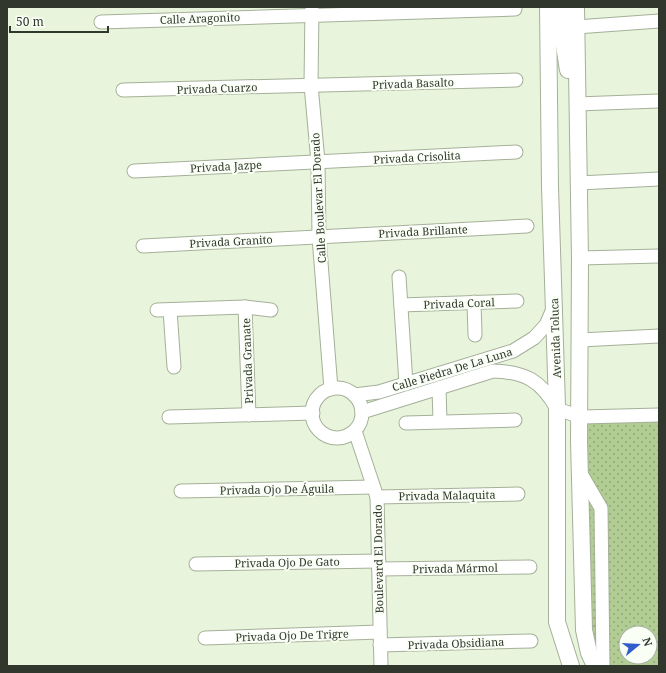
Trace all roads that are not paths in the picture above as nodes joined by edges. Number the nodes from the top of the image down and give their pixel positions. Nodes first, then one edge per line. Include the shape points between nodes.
1 (548, 7) edge
2 (563, 7) edge
3 (576, 7) edge
4 (515, 8) dead end
5 (312, 11) edge
6 (659, 21) edge
7 (101, 22) dead end
8 (576, 27) junction
9 (516, 80) dead end
10 (311, 86) junction
11 (123, 90) dead end
12 (659, 101) edge
13 (577, 102) junction
14 (516, 152) dead end
15 (318, 162) junction
16 (134, 171) dead end
17 (659, 179) edge
18 (579, 183) junction
19 (526, 226) dead end
20 (319, 237) junction
21 (143, 246) dead end
22 (659, 256) edge
23 (580, 258) junction
24 (399, 277) dead end
25 (517, 301) dead end
26 (474, 302) junction
27 (401, 306) junction
28 (245, 307) junction
29 (554, 308) junction
30 (271, 310) dead end
31 (475, 335) dead end
32 (659, 336) edge
33 (580, 340) junction
34 (174, 367) dead end
35 (406, 384) junction
36 (439, 388) junction
37 (331, 389) junction
38 (354, 395) junction
39 (556, 409) junction
40 (362, 412) junction
41 (313, 413) junction
42 (249, 415) junction
43 (659, 415) edge
44 (169, 417) dead end
45 (581, 417) junction
46 (515, 420) dead end
47 (440, 421) junction
48 (406, 423) dead end
49 (355, 431) junction
50 (580, 472) junction
51 (181, 491) dead end
52 (375, 492) junction
53 (518, 494) dead end
54 (196, 564) dead end
55 (379, 565) junction
56 (530, 567) dead end
57 (205, 638) dead end
58 (380, 638) junction
59 (531, 641) dead end
60 (381, 666) edge
61 (571, 666) edge
62 (595, 666) edge
63 (602, 666) edge

1 - 29 main road, Avenida Toluca
2 - 13 main road via 564,45
3 - 8 main road
4 - 5 street, Calle Aragonito
5 - 7 street, Calle Aragonito
5 - 10 street, Calle Boulevar El Dorado
6 - 8 street
8 - 13 main road
9 - 10 street, Privada Basalto
10 - 11 street, Privada Cuarzo
10 - 15 street, Calle Boulevar El Dorado
12 - 13 street
13 - 18 main road
14 - 15 street, Privada Crisolita
15 - 16 street, Privada Jazpe
15 - 20 street, Calle Boulevar El Dorado
17 - 18 street
18 - 23 main road
19 - 20 street, Privada Brillante
20 - 21 street, Privada Granito
20 - 37 street, Calle Boulevar El Dorado
22 - 23 street
23 - 33 main road
24 - 27 street
25 - 26 street, Privada Coral
26 - 27 street, Privada Coral
26 - 31 street
27 - 35 street
28 - 30 street, Privada Granate
28 - 34 street, Privada Granate via 164,310
28 - 42 street, Privada Granate
29 - 35 street, Calle Piedra De La Luna via 546,325 534,338 513,351
29 - 39 main road, Avenida Toluca
32 - 33 street
33 - 45 main road
35 - 38 street, Calle Piedra De La Luna via 379,392
36 - 39 street, Calle Piedra De La Luna via 493,371 513,372 532,379 542,387
36 - 40 street, Calle Piedra De La Luna
36 - 47 street
37 - 38 street via 343,389
37 - 41 street via 319,395
38 - 40 street via 360,403
39 - 45 street
39 - 61 main road, Avenida Toluca via 557,622
40 - 49 street
41 - 42 street
41 - 49 street via 312,420 319,431 331,438 344,438
42 - 44 street
43 - 45 street
45 - 50 main road
46 - 47 street
47 - 48 street
49 - 52 street, Boulevard El Dorado
50 - 62 main road via 584,630
50 - 63 street via 601,508
51 - 52 street, Privada Ojo De Águila
52 - 53 street, Privada Malaquita
52 - 55 street, Boulevard El Dorado
54 - 55 street, Privada Ojo De Gato
55 - 56 street, Privada Mármol
55 - 58 street, Boulevard El Dorado
57 - 58 street, Privada Ojo De Trigre
58 - 59 street, Privada Obsidiana
58 - 60 street, Boulevard El Dorado

